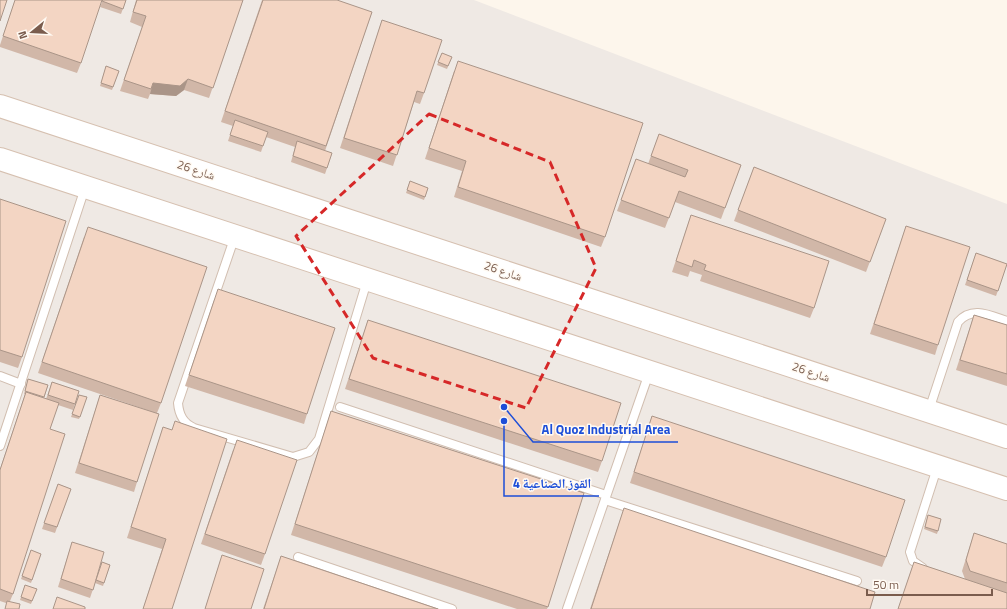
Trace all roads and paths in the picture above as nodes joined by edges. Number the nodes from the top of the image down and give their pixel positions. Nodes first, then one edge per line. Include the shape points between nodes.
1 (0, 106) edge
2 (0, 159) edge
3 (86, 187) junction
4 (235, 236) junction
5 (367, 280) junction
6 (1007, 321) edge
7 (649, 373) junction
8 (0, 376) edge
9 (21, 384) junction
10 (340, 407) dead end
11 (929, 411) junction
12 (1007, 436) edge
13 (0, 446) edge
14 (937, 466) junction
15 (1007, 489) edge
16 (605, 497) junction
17 (298, 557) dead end
18 (935, 572) edge
19 (858, 581) dead end
20 (452, 609) edge
21 (567, 609) edge

1 - 11 main road, شارع 26
2 - 3 main road
3 - 4 main road
3 - 9 lane
4 - 5 main road
4 - 5 lane via 178,403 184,421 194,428 293,457 308,452 319,439
5 - 7 main road
6 - 11 lane via 977,312 963,316 958,322
7 - 14 main road
7 - 16 lane
8 - 9 lane
9 - 13 lane
10 - 16 lane
11 - 12 main road, شارع 26
14 - 15 main road
14 - 18 lane via 910,552 916,565
16 - 19 lane
16 - 21 lane
17 - 20 lane

